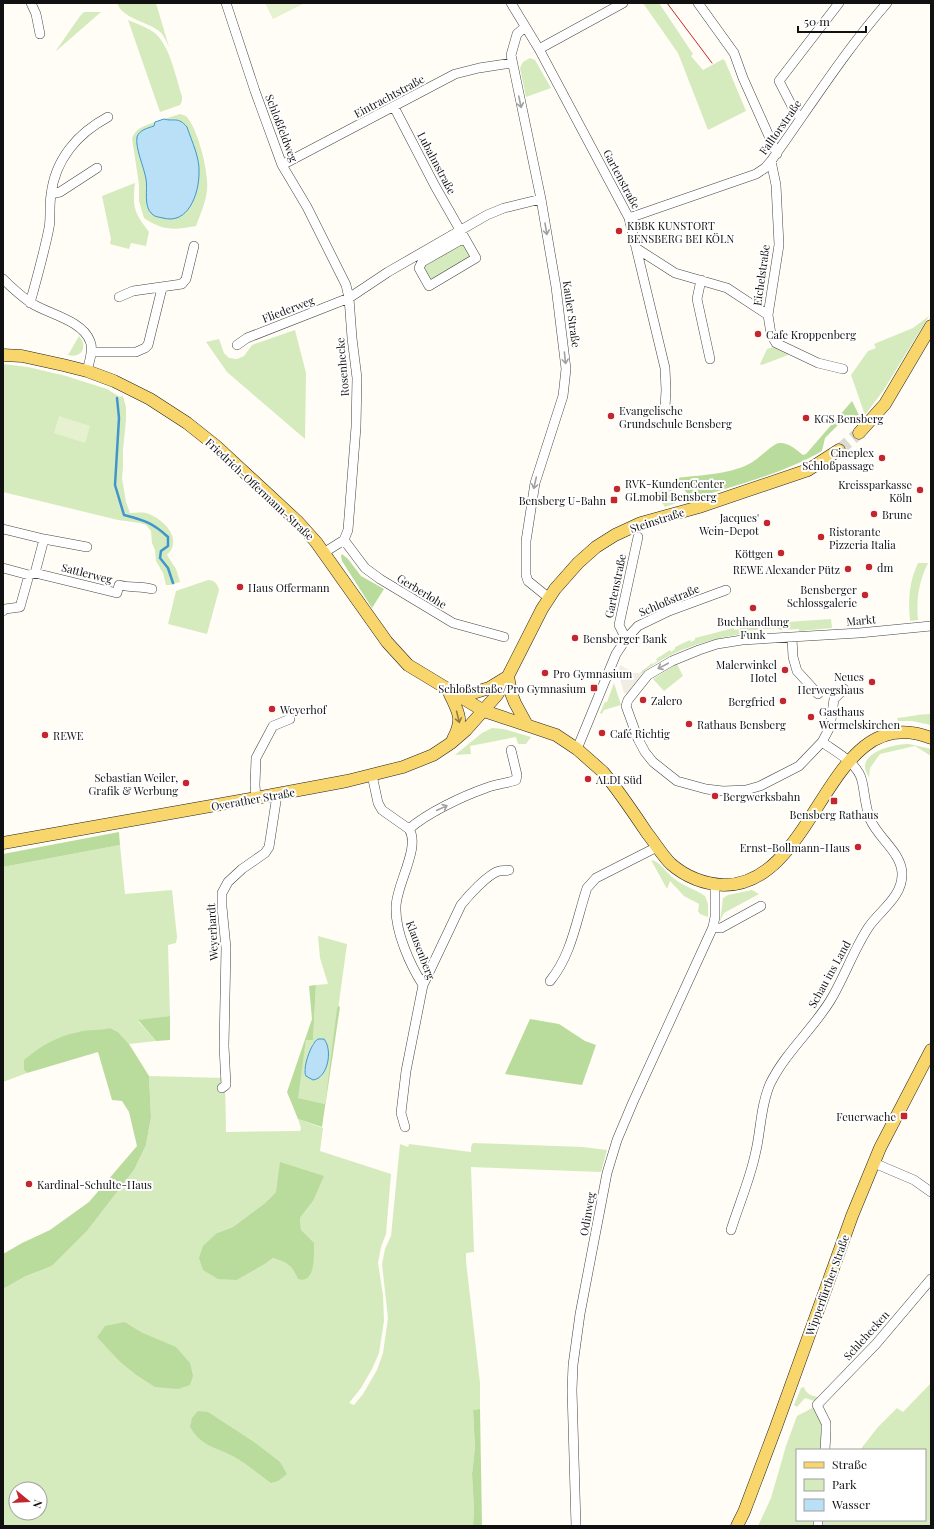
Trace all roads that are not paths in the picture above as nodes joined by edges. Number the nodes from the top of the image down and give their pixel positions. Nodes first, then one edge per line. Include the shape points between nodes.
1 (32, 3) edge
2 (226, 3) edge
3 (511, 3) edge
4 (623, 3) edge
5 (698, 3) edge
6 (839, 3) edge
7 (886, 3) edge
8 (525, 27) junction
9 (40, 34) dead end
10 (539, 49) junction
11 (512, 64) junction
12 (394, 107) junction
13 (108, 116) dead end
14 (801, 117) junction
15 (774, 158) junction
16 (282, 165) junction
17 (97, 168) dead end
18 (51, 194) junction
19 (540, 199) junction
20 (629, 218) junction
21 (461, 230) junction
22 (465, 240) junction
23 (194, 246) dead end
24 (636, 248) junction
25 (3, 278) edge
26 (701, 280) junction
27 (162, 288) junction
28 (119, 297) dead end
29 (349, 298) junction
30 (30, 303) junction
31 (768, 315) junction
32 (931, 326) edge
33 (237, 345) dead end
34 (91, 352) junction
35 (3, 355) edge
36 (710, 359) dead end
37 (843, 369) dead end
38 (87, 371) junction
39 (665, 408) dead end
40 (859, 433) tunnel mouth
41 (839, 450) tunnel mouth
42 (3, 529) edge
43 (638, 537) dead end
44 (44, 539) junction
45 (344, 540) junction
46 (87, 548) dead end
47 (324, 552) junction
48 (3, 568) edge
49 (32, 574) junction
50 (152, 589) dead end
51 (726, 590) dead end
52 (549, 598) junction
53 (4, 609) edge
54 (931, 626) edge
55 (504, 637) dead end
56 (792, 638) junction
57 (626, 639) junction
58 (508, 676) junction
59 (844, 689) dead end
60 (448, 690) junction
61 (818, 694) dead end
62 (484, 711) junction
63 (290, 720) dead end
64 (528, 725) junction
65 (931, 738) edge
66 (822, 742) junction
67 (451, 743) junction
68 (577, 749) junction
69 (511, 750) dead end
70 (849, 761) junction
71 (372, 775) junction
72 (277, 795) junction
73 (256, 798) junction
74 (409, 829) junction
75 (3, 843) edge
76 (657, 847) junction
77 (509, 870) dead end
78 (715, 884) junction
79 (761, 906) dead end
80 (713, 927) junction
81 (550, 981) dead end
82 (423, 985) junction
83 (931, 1050) edge
84 (222, 1088) dead end
85 (405, 1127) dead end
86 (874, 1163) junction
87 (931, 1192) edge
88 (731, 1230) dead end
89 (931, 1279) edge
90 (825, 1449) edge
91 (576, 1526) edge
92 (737, 1526) edge

1 - 9 street
2 - 16 street, Schloßfeldweg
3 - 8 street, Gartenstraße
4 - 10 street
5 - 15 street, Eichelstraße via 734,53
6 - 14 street via 779,81 795,112
7 - 14 street, Falltorstraße
8 - 10 street, Gartenstraße
8 - 11 street, Kauler Straße via 517,34 511,55
10 - 20 street, Gartenstraße
11 - 12 street, Eintrachtstraße via 455,74
11 -> 19 street, Kauler Straße
12 - 16 street, Eintrachtstraße
12 - 21 street, Lubahnstraße
13 - 18 street via 83,132 67,152 55,177
14 - 15 street, Falltorstraße
15 - 20 street, Falltorstraße via 756,174
15 - 31 street, Eichelstraße via 779,245
16 - 29 street, Schloßfeldweg via 339,270
17 - 18 street via 60,192
18 - 30 street via 49,227
19 - 21 street via 504,208
19 -> 52 street, Kauler Straße via 556,287 566,369 563,396 538,472 531,504 526,541 526,575 528,581
20 - 24 street, Gartenstraße
21 - 22 street
21 - 29 street
22 - 22 street via 476,258 429,286 419,268 422,262
23 - 27 street via 185,282
24 - 26 street via 675,273
24 - 39 street, Gartenstraße via 665,368
25 - 30 street
26 - 31 street via 727,288
26 - 36 street via 697,299
27 - 28 street via 132,292
27 - 34 street via 148,345 145,348 136,352
29 - 33 street, Fliederweg via 247,338
29 - 45 street, Rosenhecke via 357,370 356,420 348,530
30 - 34 street via 63,317 83,331 91,342
31 - 37 street, Eichelstraße via 771,334 776,343 818,363
32 - 40 main road via 885,404
34 - 38 street
35 - 38 main road, Friedrich-Offermann-Straße via 22,356
38 - 47 main road, Friedrich-Offermann-Straße via 139,394 187,423 216,446 298,522
41 - 52 main road, Steinstraße via 808,470 699,507 641,523 616,535 578,563
42 - 44 street
43 - 57 street, Gartenstraße via 619,625
44 - 46 street
44 - 49 street
45 - 47 street
45 - 55 street, Gerberlohe via 365,568 380,579 453,623
47 - 60 main road, Friedrich-Offermann-Straße via 387,642 408,665
48 - 49 street, Sattlerweg
49 - 50 street, Sattlerweg via 117,593 119,585
49 - 53 street via 20,607
51 - 57 street, Schloßstraße via 669,611 638,626
52 - 58 main road, Steinstraße
54 - 56 street, Markt
56 - 61 street via 796,671
56 -> 66 street, Markt via 717,644 672,661 648,675 626,706 638,740 653,762 677,781 700,788 723,791 746,790 760,786 799,766
57 - 68 street, Schloßstraße via 616,654
58 - 60 main road via 489,688 473,693
58 - 62 main road, Steinstraße via 497,696
58 - 64 main road via 515,704
59 - 66 street via 834,699 830,727
60 - 62 main road, Friedrich-Offermann-Straße
60 -> 67 main road via 460,722
62 - 64 main road, Friedrich-Offermann-Straße
62 - 67 main road, Overather Straße
63 - 73 street via 273,726 256,758
64 - 68 main road, Friedrich-Offermann-Straße via 556,736
65 - 70 main road via 905,732 884,736 860,750
66 - 70 street, Schau ins Land
67 - 71 main road, Overather Straße via 418,762
68 - 76 main road, Friedrich-Offermann-Straße via 603,772
74 -> 69 street via 436,811 485,788 516,780 518,775
70 - 78 main road via 794,842 769,868 745,881 726,885
70 - 88 street, Schau ins Land via 858,770 862,779 864,801 872,824 900,862 901,881 893,898 868,927 816,1022 778,1069 770,1085 764,1101 755,1156
71 - 72 main road, Overather Straße
71 - 74 street via 382,810
72 - 73 main road, Overather Straße
72 - 84 street, Weyerhardt via 269,847 228,882 222,893 226,948 226,1085
73 - 75 main road, Overather Straße
74 - 82 street, Klausenberg via 413,842 398,890 397,920 408,954
76 - 78 main road, Friedrich-Offermann-Straße via 672,864 687,875
76 - 81 street via 596,878 586,888 573,940 559,970
77 - 82 street via 498,871 466,898
78 - 80 street, Odinweg
79 - 80 street via 721,928
80 - 91 street, Odinweg via 633,1102 607,1173 580,1314 573,1365
82 - 85 street, Klausenberg via 405,1077 401,1113
83 - 86 main road, Wipperfürther Straße
86 - 87 street via 914,1180
86 - 92 main road, Wipperfürther Straße
89 - 90 street, Schlehecken via 876,1344 817,1405 826,1423

